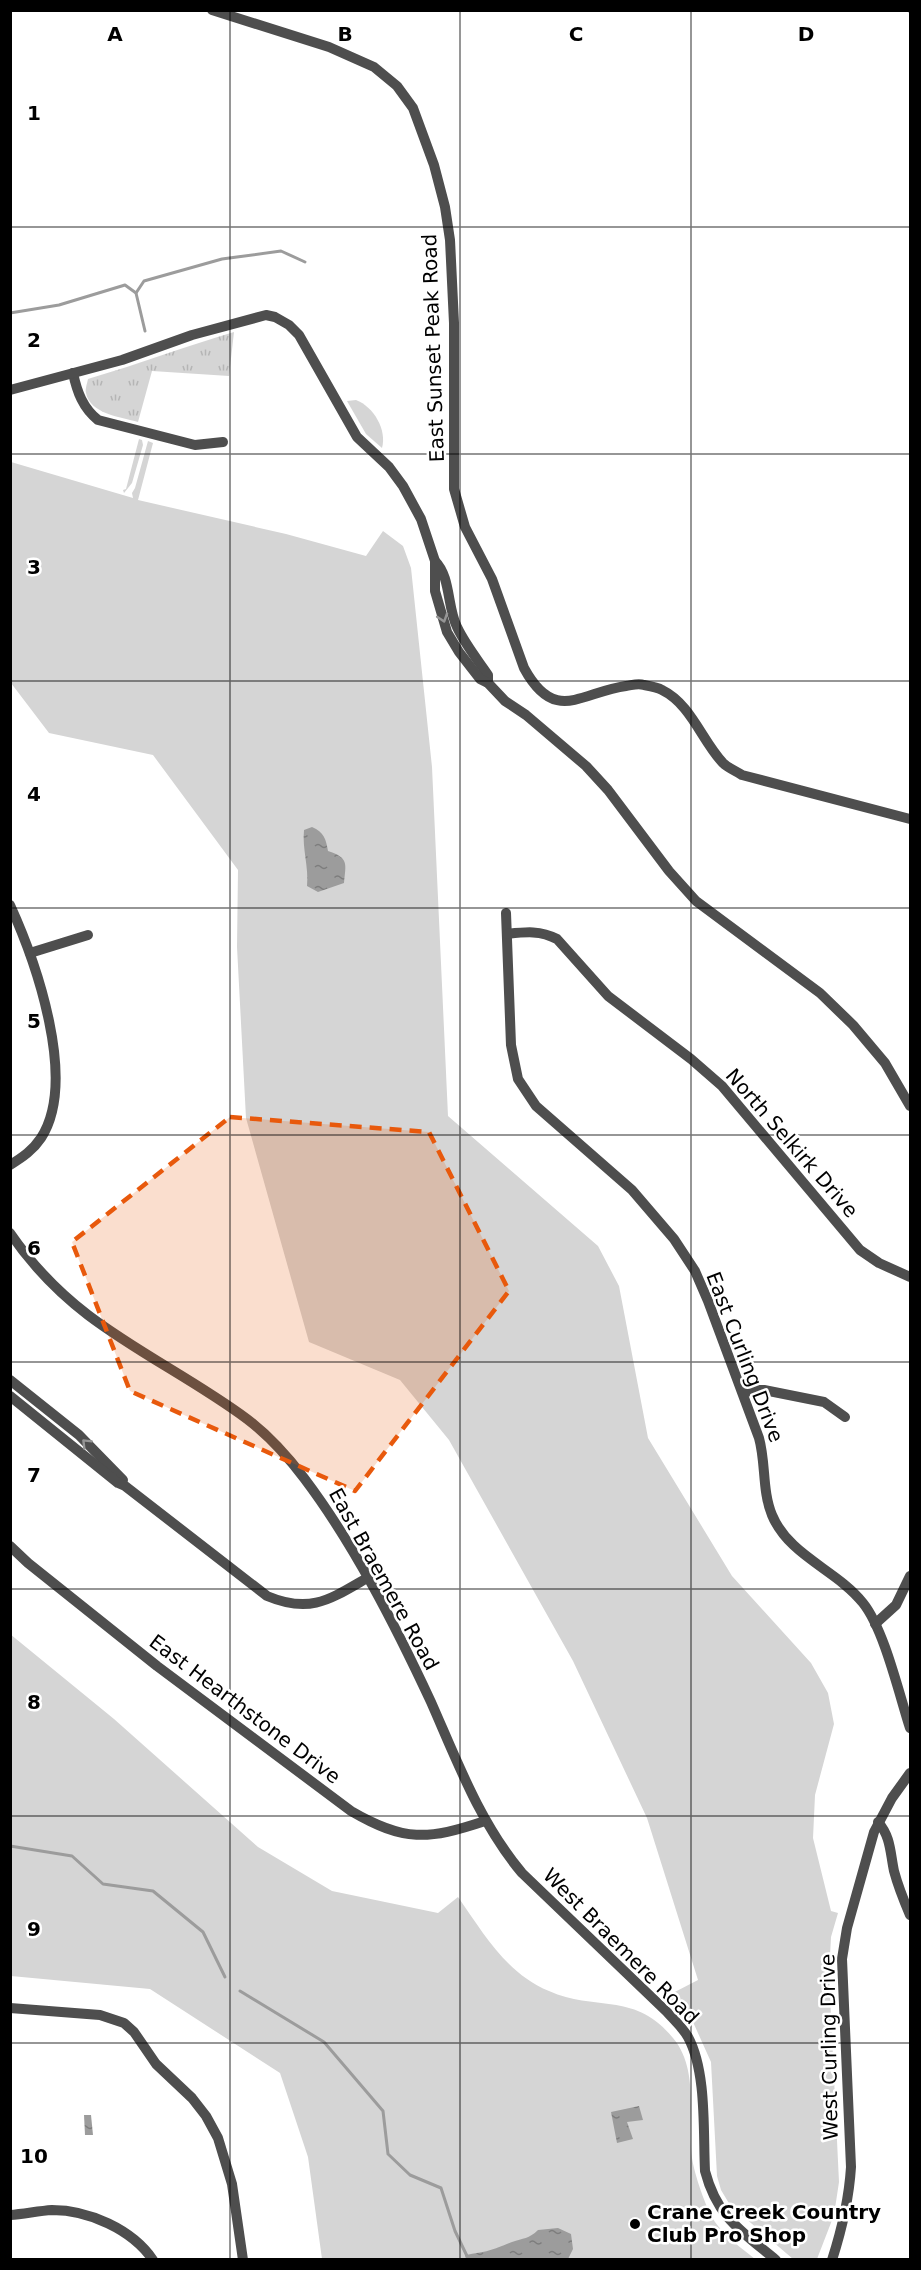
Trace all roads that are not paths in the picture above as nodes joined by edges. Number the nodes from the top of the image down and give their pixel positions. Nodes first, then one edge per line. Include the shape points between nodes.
1 (212, 10) edge
2 (73, 373) junction
3 (10, 390) edge
4 (223, 442) dead end
5 (910, 819) edge
6 (10, 905) edge
7 (506, 913) dead end
8 (507, 934) junction
9 (88, 935) dead end
10 (30, 953) junction
11 (910, 1106) edge
12 (10, 1165) edge
13 (10, 1233) edge
14 (910, 1276) edge
15 (10, 1380) edge
16 (743, 1393) junction
17 (10, 1396) edge
18 (845, 1417) dead end
19 (125, 1486) junction
20 (10, 1546) edge
21 (910, 1576) edge
22 (367, 1578) junction
23 (875, 1624) junction
24 (910, 1728) edge
25 (910, 1773) edge
26 (485, 1821) junction
27 (878, 1822) junction
28 (910, 1916) edge
29 (10, 2008) edge
30 (10, 2215) edge
31 (153, 2259) edge
32 (243, 2259) edge
33 (776, 2259) edge
34 (832, 2259) edge

1 - 5 street, East Sunset Peak Road via 329,47 374,67 397,86 413,108 434,165 450,240 454,489 465,527 492,579 532,682 543,693 565,702 617,687 640,684 662,689 678,701 724,764 742,775
2 - 3 street
2 - 4 street via 81,400 98,420 195,445
2 - 11 street via 266,315 283,321 299,335 357,437 388,467 414,503 435,561 435,591 447,632 480,679 586,766 696,901 820,993 854,1025 885,1063
6 - 10 street
7 - 8 street, East Curling Drive
8 - 14 street, North Selkirk Drive via 536,932 557,939 608,996 722,1086 860,1250
8 - 16 street, East Curling Drive via 512,1045 518,1079 536,1106 632,1190 675,1239 708,1301
9 - 10 street
10 - 12 street via 55,1053 56,1101 41,1138 29,1154
13 - 22 street, East Braemere Road via 39,1271 89,1316 249,1420 303,1477
19 -> 15 street via 79,1435
16 - 18 street via 764,1390 824,1401
16 - 23 street, East Curling Drive via 764,1455 772,1515 798,1550 864,1604
17 - 19 street
19 - 22 street via 250,1584 286,1604 313,1604 333,1598
20 - 26 street, East Hearthstone Drive via 157,1666 351,1811 378,1826 409,1834 432,1835
21 - 23 street via 896,1605
22 - 26 street, East Braemere Road via 406,1648
23 - 24 street, East Curling Drive
25 - 27 street, West Curling Drive
26 - 33 street, West Braemere Road via 522,1873 687,2034 699,2072 709,2185 724,2216
27 - 28 street via 886,1832 894,1872
27 - 34 street, West Curling Drive via 842,1959 851,2167 841,2234
29 - 32 street via 111,2018 134,2032 156,2064 206,2116 218,2138 232,2184
30 - 31 street via 52,2210 96,2218 138,2243

